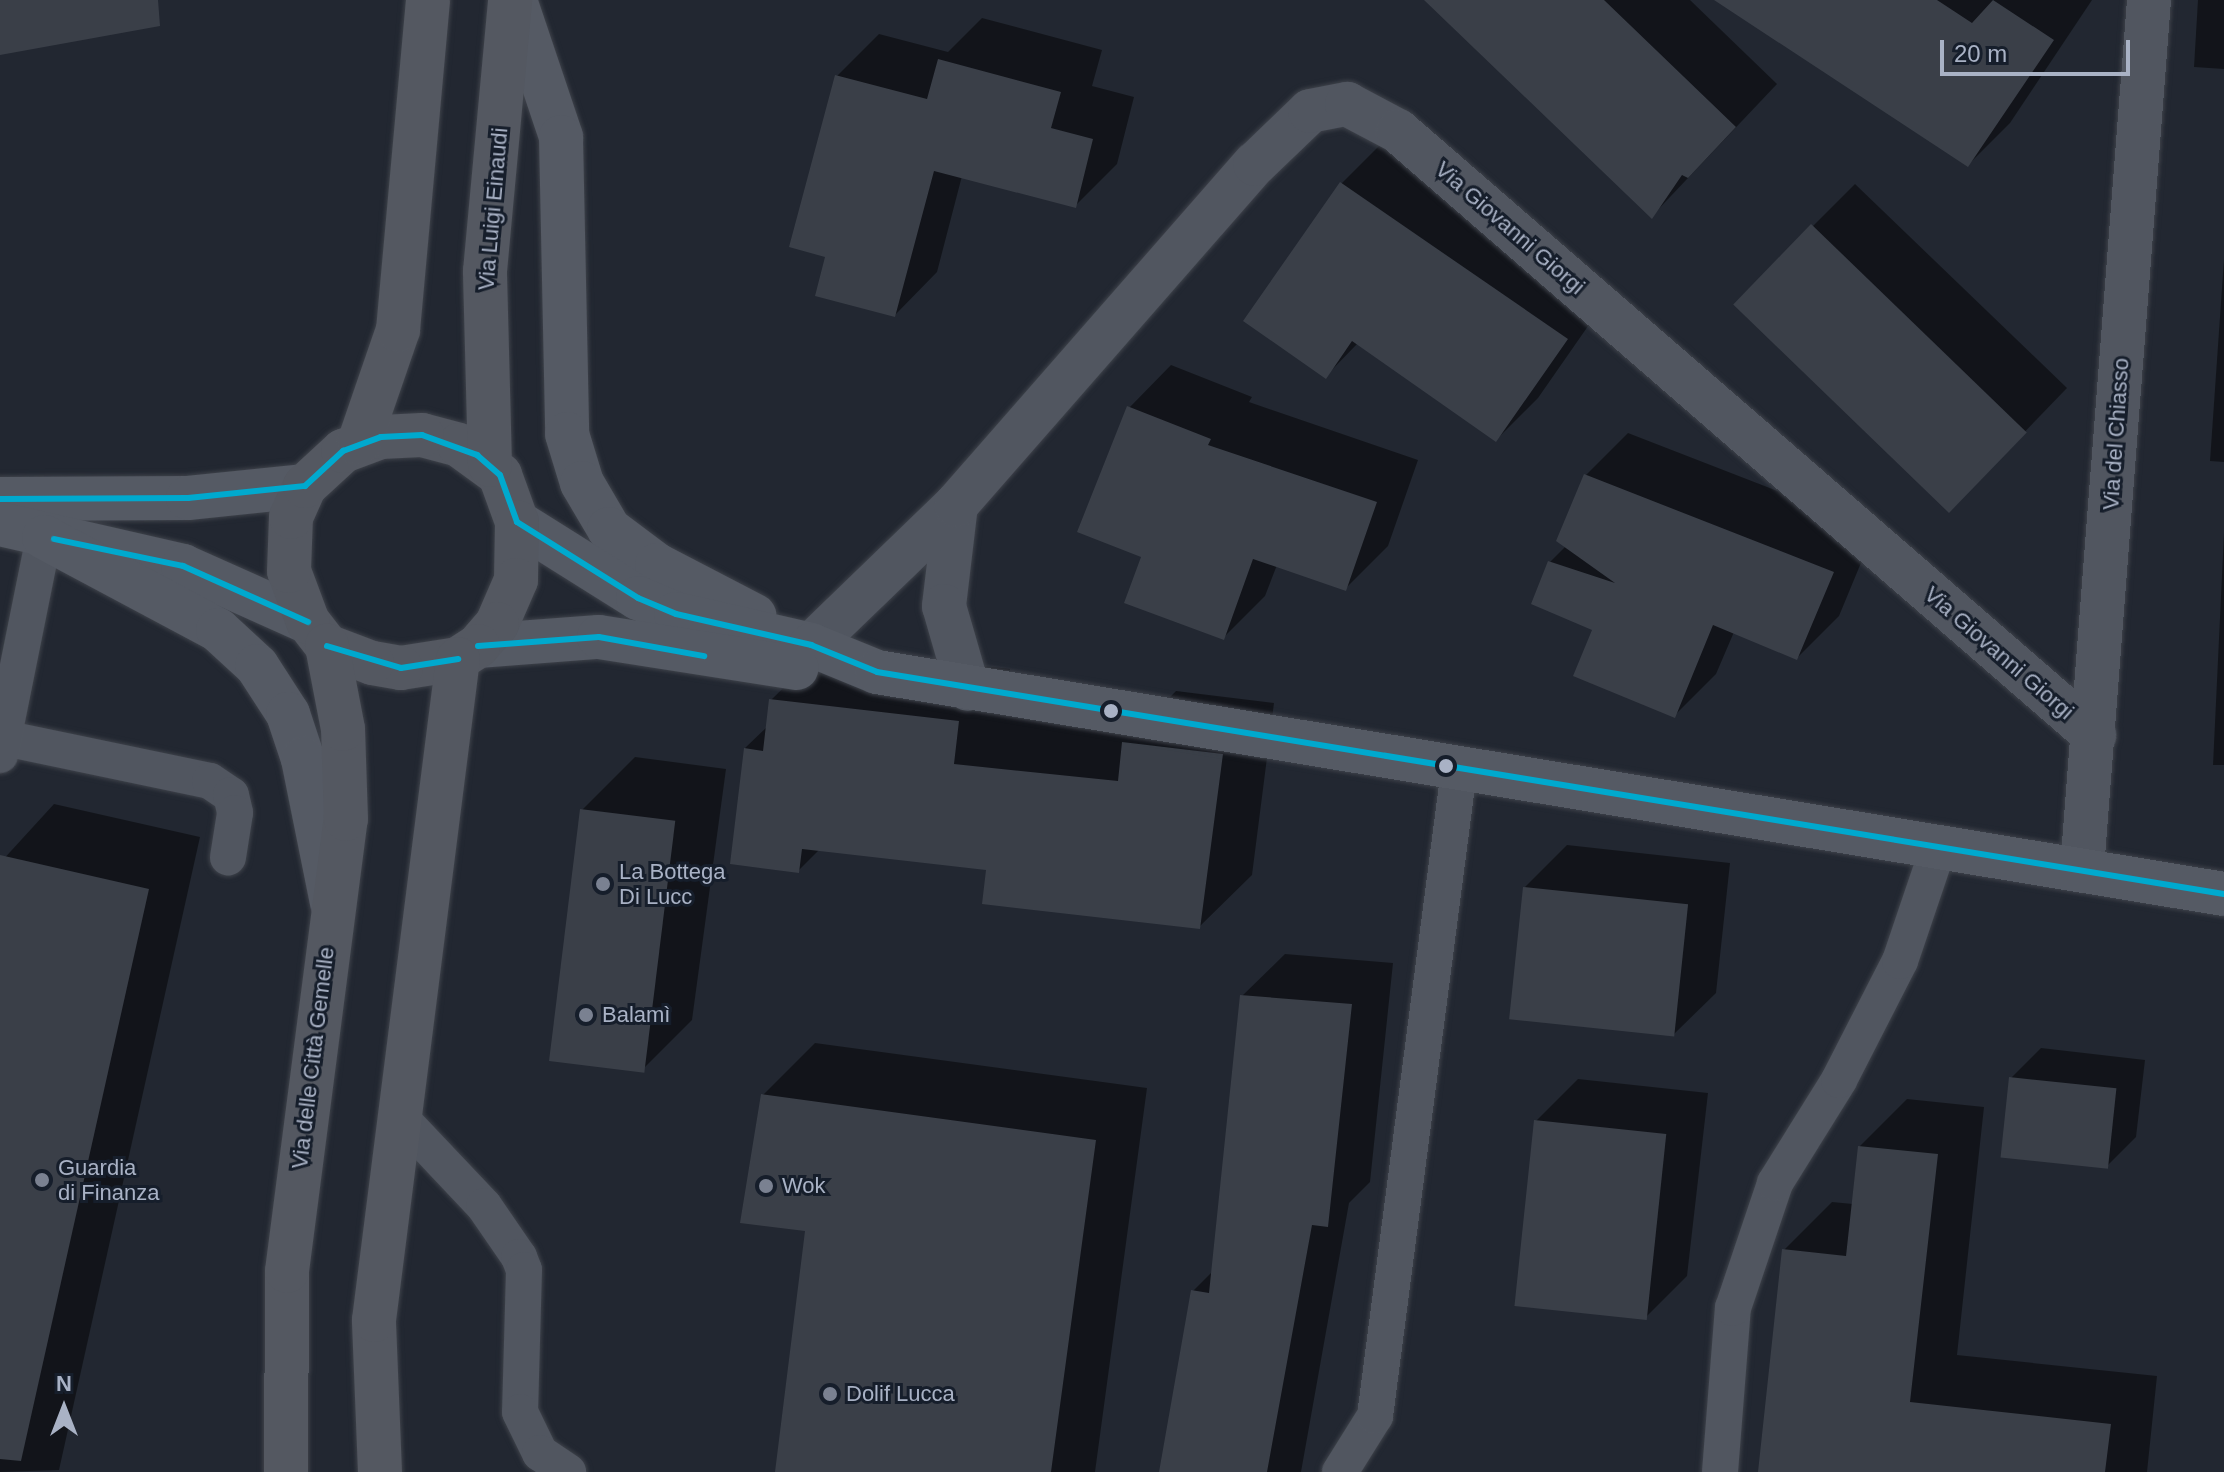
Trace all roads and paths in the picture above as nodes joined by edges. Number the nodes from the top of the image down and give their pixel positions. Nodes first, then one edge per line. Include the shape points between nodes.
1 (428, 0) edge
2 (513, 0) edge
3 (2149, 0) edge
4 (359, 443) junction
5 (490, 465) junction
6 (305, 486) junction
7 (0, 499) edge
8 (956, 505) junction
9 (517, 522) junction
10 (0, 524) edge
11 (44, 537) junction
12 (318, 634) junction
13 (811, 645) junction
14 (468, 653) junction
15 (877, 672) junction
16 (968, 689) junction
17 (2094, 735) junction
18 (2, 747) edge
19 (1459, 770) junction
20 (1938, 849) junction
21 (228, 857) dead end
22 (2082, 869) junction
23 (2224, 894) edge
24 (333, 905) junction
25 (398, 1115) junction
26 (286, 1472) edge
27 (380, 1472) edge
28 (568, 1472) edge
29 (1340, 1472) edge
30 (1720, 1472) edge

1 - 4 main road via 398,330
2 - 5 main road, Via Luigi Einaudi via 485,271
2 - 13 main road via 561,137 567,434 582,483 609,529 657,565
3 - 17 street, Via del Chiasso
4 - 5 main road via 422,435 459,445
4 - 6 main road
5 - 9 main road via 506,486
6 - 7 main road via 188,498
6 - 12 main road via 287,535 293,588
8 - 13 street, Via Giovanni Giorgi
8 - 16 street via 944,606
8 - 17 street, Via Giovanni Giorgi via 1255,164 1310,111 1347,104 1398,131
9 - 13 main road via 650,603
9 - 14 main road via 520,553 511,601
10 - 11 main road
11 - 12 main road via 183,566
11 - 18 lane
11 - 24 main road via 218,630 257,666 288,714 303,759
12 - 14 main road via 401,668
12 - 24 main road, Via delle Città Gemelle via 346,761 346,819
13 - 15 main road
14 - 15 main road via 599,637 788,668
14 - 25 main road
15 - 16 main road
16 - 19 main road
17 - 22 street, Via del Chiasso
18 - 21 lane via 210,781 231,795 235,813
19 - 20 main road
19 - 29 lane via 1375,1416
20 - 22 main road
20 - 30 lane via 1900,961 1839,1080 1775,1183 1733,1308
22 - 23 main road
24 - 26 main road, Via delle Città Gemelle via 287,1271
25 - 27 main road via 374,1320
25 - 28 lane via 477,1197 513,1246 524,1270 520,1412 540,1453

